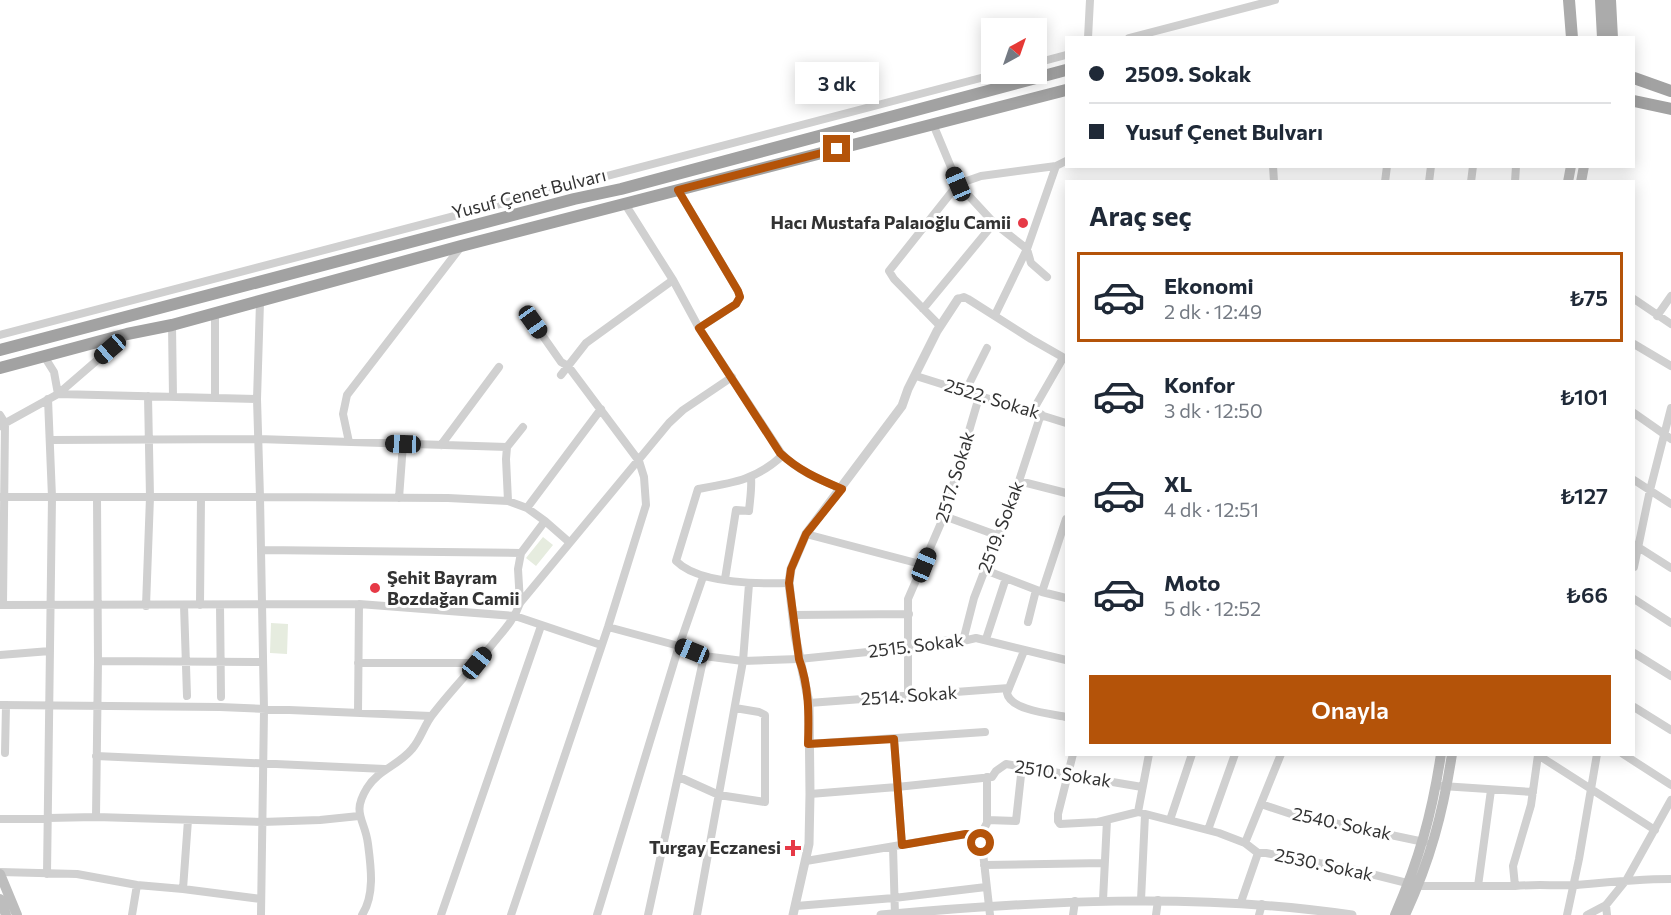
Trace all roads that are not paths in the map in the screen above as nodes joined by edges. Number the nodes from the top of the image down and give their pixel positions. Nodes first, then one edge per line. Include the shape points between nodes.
1 (1090, 0) edge
2 (1275, 0) edge
3 (1569, 0) edge
4 (1601, 0) edge
5 (1611, 0) edge
6 (1088, 36) edge
7 (1137, 36) edge
8 (1570, 36) edge
9 (1603, 36) edge
10 (1612, 36) edge
11 (1065, 54) edge
12 (1047, 60) edge
13 (1065, 70) edge
14 (981, 78) edge
15 (1636, 78) edge
16 (1065, 90) edge
17 (1671, 91) edge
18 (1635, 101) edge
19 (1671, 109) edge
20 (933, 124) junction
21 (1065, 162) edge
22 (1056, 166) junction
23 (958, 184) junction
24 (678, 190) junction
25 (625, 204) junction
26 (994, 223) junction
27 (461, 246) junction
28 (1027, 249) junction
29 (1047, 276) dead end
30 (673, 280) junction
31 (1671, 296) edge
32 (958, 299) joint
33 (1635, 300) edge
34 (260, 302) junction
35 (923, 309) junction
36 (215, 313) junction
37 (995, 315) junction
38 (1657, 316) junction
39 (533, 322) dead end
40 (1671, 324) edge
41 (172, 325) junction
42 (940, 326) junction
43 (699, 328) junction
44 (127, 334) junction
45 (0, 335) edge
46 (1635, 345) edge
47 (987, 348) dead end
48 (0, 350) edge
49 (44, 356) junction
50 (1065, 358) edge
51 (568, 366) junction
52 (1671, 366) edge
53 (499, 367) dead end
54 (0, 368) edge
55 (561, 375) dead end
56 (916, 376) junction
57 (732, 377) junction
58 (965, 392) junction
59 (58, 394) junction
60 (148, 396) junction
61 (173, 397) junction
62 (980, 397) junction
63 (215, 398) junction
64 (48, 399) junction
65 (257, 399) junction
66 (1671, 408) edge
67 (601, 409) junction
68 (1036, 413) junction
69 (1635, 414) edge
70 (0, 415) edge
71 (1065, 423) edge
72 (3, 424) edge
73 (523, 427) dead end
74 (1667, 436) edge
75 (150, 438) junction
76 (258, 439) junction
77 (50, 440) junction
78 (350, 442) junction
79 (403, 444) junction
80 (441, 445) junction
81 (507, 447) junction
82 (783, 455) junction
83 (639, 461) junction
84 (751, 477) junction
85 (1019, 481) junction
86 (1635, 481) edge
87 (842, 489) junction
88 (1650, 490) junction
89 (1065, 492) edge
90 (2, 497) edge
91 (52, 497) junction
92 (98, 497) junction
93 (150, 497) junction
94 (201, 497) junction
95 (260, 497) junction
96 (399, 498) junction
97 (508, 501) junction
98 (1671, 504) edge
99 (526, 508) junction
100 (944, 516) junction
101 (545, 520) junction
102 (806, 534) junction
103 (999, 536) junction
104 (1064, 537) edge
105 (569, 542) junction
106 (1636, 546) edge
107 (261, 550) junction
108 (521, 553) junction
109 (924, 565) junction
110 (1671, 568) edge
111 (985, 570) junction
112 (703, 577) junction
113 (1006, 578) junction
114 (724, 579) junction
115 (789, 583) junction
116 (749, 584) junction
117 (1039, 591) junction
118 (1065, 598) edge
119 (1635, 600) edge
120 (520, 603) junction
121 (98, 604) junction
122 (262, 604) junction
123 (359, 604) junction
124 (1, 605) edge
125 (50, 605) junction
126 (184, 605) junction
127 (200, 605) junction
128 (220, 605) junction
129 (146, 606) junction
130 (909, 614) junction
131 (793, 615) junction
132 (515, 616) junction
133 (1028, 622) dead end
134 (1671, 623) edge
135 (542, 626) junction
136 (608, 627) junction
137 (986, 639) junction
138 (963, 641) junction
139 (601, 645) junction
140 (679, 646) junction
141 (908, 648) junction
142 (50, 651) junction
143 (1024, 651) junction
144 (1635, 654) edge
145 (0, 655) edge
146 (704, 656) junction
147 (799, 659) junction
148 (1065, 660) edge
149 (98, 661) junction
150 (744, 661) junction
151 (188, 662) junction
152 (220, 662) junction
153 (262, 662) junction
154 (358, 663) junction
155 (477, 663) junction
156 (1671, 676) edge
157 (1009, 688) junction
158 (187, 696) dead end
159 (908, 696) junction
160 (221, 697) dead end
161 (809, 703) junction
162 (3, 705) edge
163 (50, 705) junction
164 (98, 705) junction
165 (1635, 707) edge
166 (735, 708) junction
167 (264, 710) junction
168 (358, 713) junction
169 (431, 716) junction
170 (1065, 717) edge
171 (1671, 730) edge
172 (985, 732) dead end
173 (894, 739) junction
174 (808, 744) junction
175 (5, 753) dead end
176 (96, 756) junction
177 (1073, 756) edge
178 (1149, 756) edge
179 (1191, 756) edge
180 (1234, 756) edge
181 (1280, 756) edge
182 (1441, 756) edge
183 (1451, 756) edge
184 (1538, 756) edge
185 (1541, 756) edge
186 (1597, 756) edge
187 (1626, 756) edge
188 (263, 765) junction
189 (1022, 766) junction
190 (385, 769) junction
191 (1069, 774) junction
192 (679, 777) junction
193 (987, 777) junction
194 (1671, 785) edge
195 (1442, 786) junction
196 (1142, 787) junction
197 (897, 788) junction
198 (1591, 788) junction
199 (1491, 790) junction
200 (1533, 792) junction
201 (810, 794) junction
202 (719, 795) junction
203 (1671, 800) edge
204 (1261, 804) junction
205 (1141, 814) junction
206 (359, 816) junction
207 (96, 817) junction
208 (0, 819) edge
209 (49, 819) junction
210 (188, 820) junction
211 (987, 820) junction
212 (1107, 820) junction
213 (1170, 820) junction
214 (262, 822) junction
215 (1208, 830) junction
216 (1655, 830) junction
217 (979, 838) junction
218 (1424, 842) junction
219 (1245, 843) junction
220 (897, 846) junction
221 (1258, 853) junction
222 (806, 861) junction
223 (1104, 863) junction
224 (984, 865) junction
225 (0, 873) edge
226 (47, 874) junction
227 (1627, 879) junction
228 (1671, 879) edge
229 (136, 885) junction
230 (1414, 885) junction
231 (1574, 885) junction
232 (1478, 886) junction
233 (1515, 886) junction
234 (986, 887) junction
235 (183, 889) junction
236 (261, 898) junction
237 (894, 898) junction
238 (0, 899) edge
239 (1103, 900) junction
240 (1141, 900) junction
241 (1158, 900) junction
242 (1075, 901) junction
243 (1241, 902) junction
244 (1262, 904) junction
245 (1606, 905) junction
246 (794, 910) edge
247 (989, 911) edge
248 (1309, 912) edge
249 (7, 914) edge
250 (895, 914) edge
251 (1339, 914) edge
252 (135, 915) edge
253 (261, 915) edge
254 (362, 915) edge
255 (441, 915) edge
256 (511, 915) edge
257 (597, 915) edge
258 (648, 915) edge
259 (697, 915) edge
260 (881, 915) edge
261 (1073, 915) edge
262 (1156, 915) edge
263 (1259, 915) edge
264 (1353, 915) edge
265 (1395, 915) edge
266 (1406, 915) edge
267 (1567, 915) edge
268 (1587, 915) edge
269 (1607, 915) edge

1 - 6 street
2 - 7 street
3 - 8 main road
4 - 9 main road
5 - 10 main road
11 - 12 street
13 - 48 highway, Yusuf Çenet Bulvarı
14 - 45 street
15 - 17 highway
16 - 20 highway, Yusuf Çenet Bulvarı
18 - 19 highway
20 - 23 street
20 - 24 highway, Yusuf Çenet Bulvarı
21 - 22 street
22 - 23 street via 981,176
22 - 28 street
23 - 26 street
23 - 35 street via 889,271
24 - 25 highway, Yusuf Çenet Bulvarı
24 - 43 street via 740,297 736,304
25 - 27 highway, Yusuf Çenet Bulvarı
25 - 30 street
26 - 28 street
26 - 35 street
27 - 34 highway, Yusuf Çenet Bulvarı
27 - 78 street via 347,395 343,414
28 - 29 street via 1031,263
28 - 37 street
30 - 43 street
30 - 51 street via 586,343
31 - 38 street
32 - 37 street via 964,297
32 - 42 street
33 - 38 street
34 - 36 highway, Yusuf Çenet Bulvarı
34 - 65 street
35 - 42 street
36 - 41 highway, Yusuf Çenet Bulvarı
36 - 63 street
37 - 50 street
38 - 40 street
39 - 51 street
41 - 44 highway, Yusuf Çenet Bulvarı
41 - 61 street
42 - 56 street
43 - 57 street
44 - 49 highway, Yusuf Çenet Bulvarı
44 - 59 street
46 - 52 street
47 - 58 street
49 - 54 highway, Yusuf Çenet Bulvarı
49 - 59 street via 54,372
50 - 68 street, 2519. Sokak via 1040,396
51 - 55 street
51 - 67 street
53 - 80 street
56 - 58 street, 2522. Sokak
56 - 87 street via 902,406
57 - 82 street
57 - 83 street via 682,410
58 - 62 street, 2522. Sokak
59 - 60 street
59 - 64 street
60 - 61 street
60 - 75 street
61 - 63 street
62 - 68 street, 2522. Sokak
62 - 100 street, 2517. Sokak
63 - 65 street
64 - 72 street
64 - 77 street
65 - 76 street
66 - 74 street
67 - 83 street
67 - 99 street
68 - 71 street, 2522. Sokak
68 - 85 street, 2519. Sokak
69 - 74 street
70 - 72 street
72 - 90 street
73 - 81 street
74 - 88 street
75 - 76 street
75 - 77 street
75 - 93 street
76 - 78 street
76 - 95 street
77 - 91 street
78 - 79 street
79 - 80 street
79 - 96 street
80 - 81 street
81 - 97 street
82 - 84 street via 768,469
82 - 87 street via 812,477
83 - 105 street
83 - 136 street via 646,505
84 - 112 street via 698,489 676,561
84 - 114 street via 750,511 736,510
85 - 89 street
85 - 103 street, 2519. Sokak
86 - 88 street
87 - 102 street
88 - 98 street
88 - 106 street
90 - 91 street
90 - 124 street
91 - 92 street
91 - 125 street
92 - 93 street
92 - 121 street
93 - 94 street
93 - 129 street
94 - 95 street
94 - 127 street
95 - 96 street
95 - 107 street
96 - 97 street
97 - 99 street
99 - 101 street
100 - 103 street
100 - 109 street, 2517. Sokak
101 - 105 street
101 - 108 street
102 - 109 street
102 - 115 street
103 - 111 street, 2519. Sokak
104 - 117 street
105 - 120 street
106 - 110 street
107 - 108 street
107 - 122 street
108 - 120 street
109 - 130 street, 2517. Sokak via 908,599
111 - 113 street
111 - 138 street, 2519. Sokak
112 - 114 street
112 - 140 street
113 - 117 street
113 - 137 street
114 - 116 street
115 - 116 street
115 - 131 street
116 - 150 street
117 - 118 street
117 - 133 street
119 - 134 street
120 - 132 street
121 - 125 street
121 - 129 street
121 - 149 street
122 - 123 street
122 - 128 street
122 - 153 street
123 - 132 street
123 - 154 street
124 - 125 street
125 - 142 street
126 - 127 street
126 - 129 street
126 - 151 street
127 - 128 street
128 - 152 street
130 - 131 street
130 - 141 street, 2517. Sokak
131 - 147 street
132 - 135 street
132 - 155 street
135 - 139 street
135 - 255 street
136 - 139 street
136 - 140 street, 2515. Sokak
137 - 138 street, 2515. Sokak
137 - 143 street, 2515. Sokak
138 - 141 street, 2515. Sokak
139 - 256 street
140 - 146 street, 2515. Sokak
140 - 257 street
141 - 147 street, 2515. Sokak
141 - 159 street, 2517. Sokak
142 - 145 street
142 - 163 street
143 - 148 street, 2515. Sokak
143 - 157 street
144 - 156 street
146 - 150 street, 2515. Sokak
146 - 192 street
147 - 150 street, 2515. Sokak
147 - 161 street
149 - 151 street
149 - 164 street
150 - 166 street
151 - 152 street
151 - 158 street
152 - 153 street
152 - 160 street
153 - 167 street
154 - 155 street
154 - 168 street
155 - 169 street
157 - 159 street, 2514. Sokak
157 - 170 street via 1008,697 1013,703
159 - 161 street, 2514. Sokak
161 - 174 street
162 - 163 street
162 - 175 street
163 - 164 street
163 - 209 street
164 - 167 street
164 - 176 street
165 - 171 street
166 - 202 street
166 - 202 street via 765,715 765,802
167 - 168 street
167 - 188 street
168 - 169 street
169 - 190 street via 411,750
172 - 173 street
173 - 174 street
173 - 197 street
174 - 201 street
176 - 188 street
176 - 207 street
177 - 191 street
178 - 196 street
179 - 213 street
180 - 215 street
181 - 204 street
182 - 195 main road
183 - 195 main road
184 - 200 street
185 - 198 street
186 - 198 street
187 - 194 street
188 - 190 street
188 - 214 street
189 - 191 street, 2510. Sokak
189 - 193 street, 2510. Sokak via 1006,765
189 - 211 street via 1016,821
190 - 206 street via 367,788
191 - 196 street, 2510. Sokak
191 - 212 street via 1058,821 1064,825
192 - 202 street
192 - 258 street
193 - 197 street, 2510. Sokak
193 - 211 street
195 - 199 street
195 - 218 main road
195 - 230 main road via 1432,852
196 - 205 street
197 - 201 street, 2510. Sokak
197 - 220 street
198 - 216 street
198 - 231 street
199 - 200 street
199 - 232 street
200 - 233 street via 1513,866
201 - 222 street
202 - 259 street
203 - 216 street
204 - 218 street, 2540. Sokak
204 - 219 street
205 - 212 street
205 - 213 street, 2530. Sokak
205 - 240 street
206 - 214 street
206 - 254 street via 368,844 371,896
207 - 209 street
207 - 210 street
208 - 209 street
209 - 226 street
210 - 214 street
210 - 235 street
211 - 217 street
212 - 223 street
213 - 215 street, 2530. Sokak
214 - 236 street
215 - 219 street, 2530. Sokak
216 - 227 street
217 - 220 street via 966,834
217 - 224 street
218 - 230 main road
219 - 221 street, 2530. Sokak
220 - 222 street
220 - 237 street
221 - 230 street, 2530. Sokak via 1351,869
221 - 243 street
222 - 246 street
223 - 224 street
223 - 239 street
224 - 234 street
225 - 226 street
225 - 249 main road
226 - 229 street via 77,874
227 - 228 street, 2530. Sokak
227 - 231 street, 2530. Sokak
227 - 245 street
229 - 235 street
229 - 252 street
230 - 232 street, 2530. Sokak
230 - 265 main road
230 - 266 main road
231 - 233 street, 2530. Sokak
231 - 267 street
232 - 233 street, 2530. Sokak
234 - 237 street
234 - 247 street
235 - 236 street
236 - 253 street
237 - 246 street
237 - 250 street
238 - 249 main road
239 - 240 street
239 - 242 street
240 - 241 street
241 - 243 street
241 - 262 street
242 - 247 street
242 - 261 street
243 - 244 street
244 - 248 street
244 - 263 street
245 - 268 street
245 - 269 street
247 - 250 street
248 - 251 street
250 - 260 street
251 - 264 street

